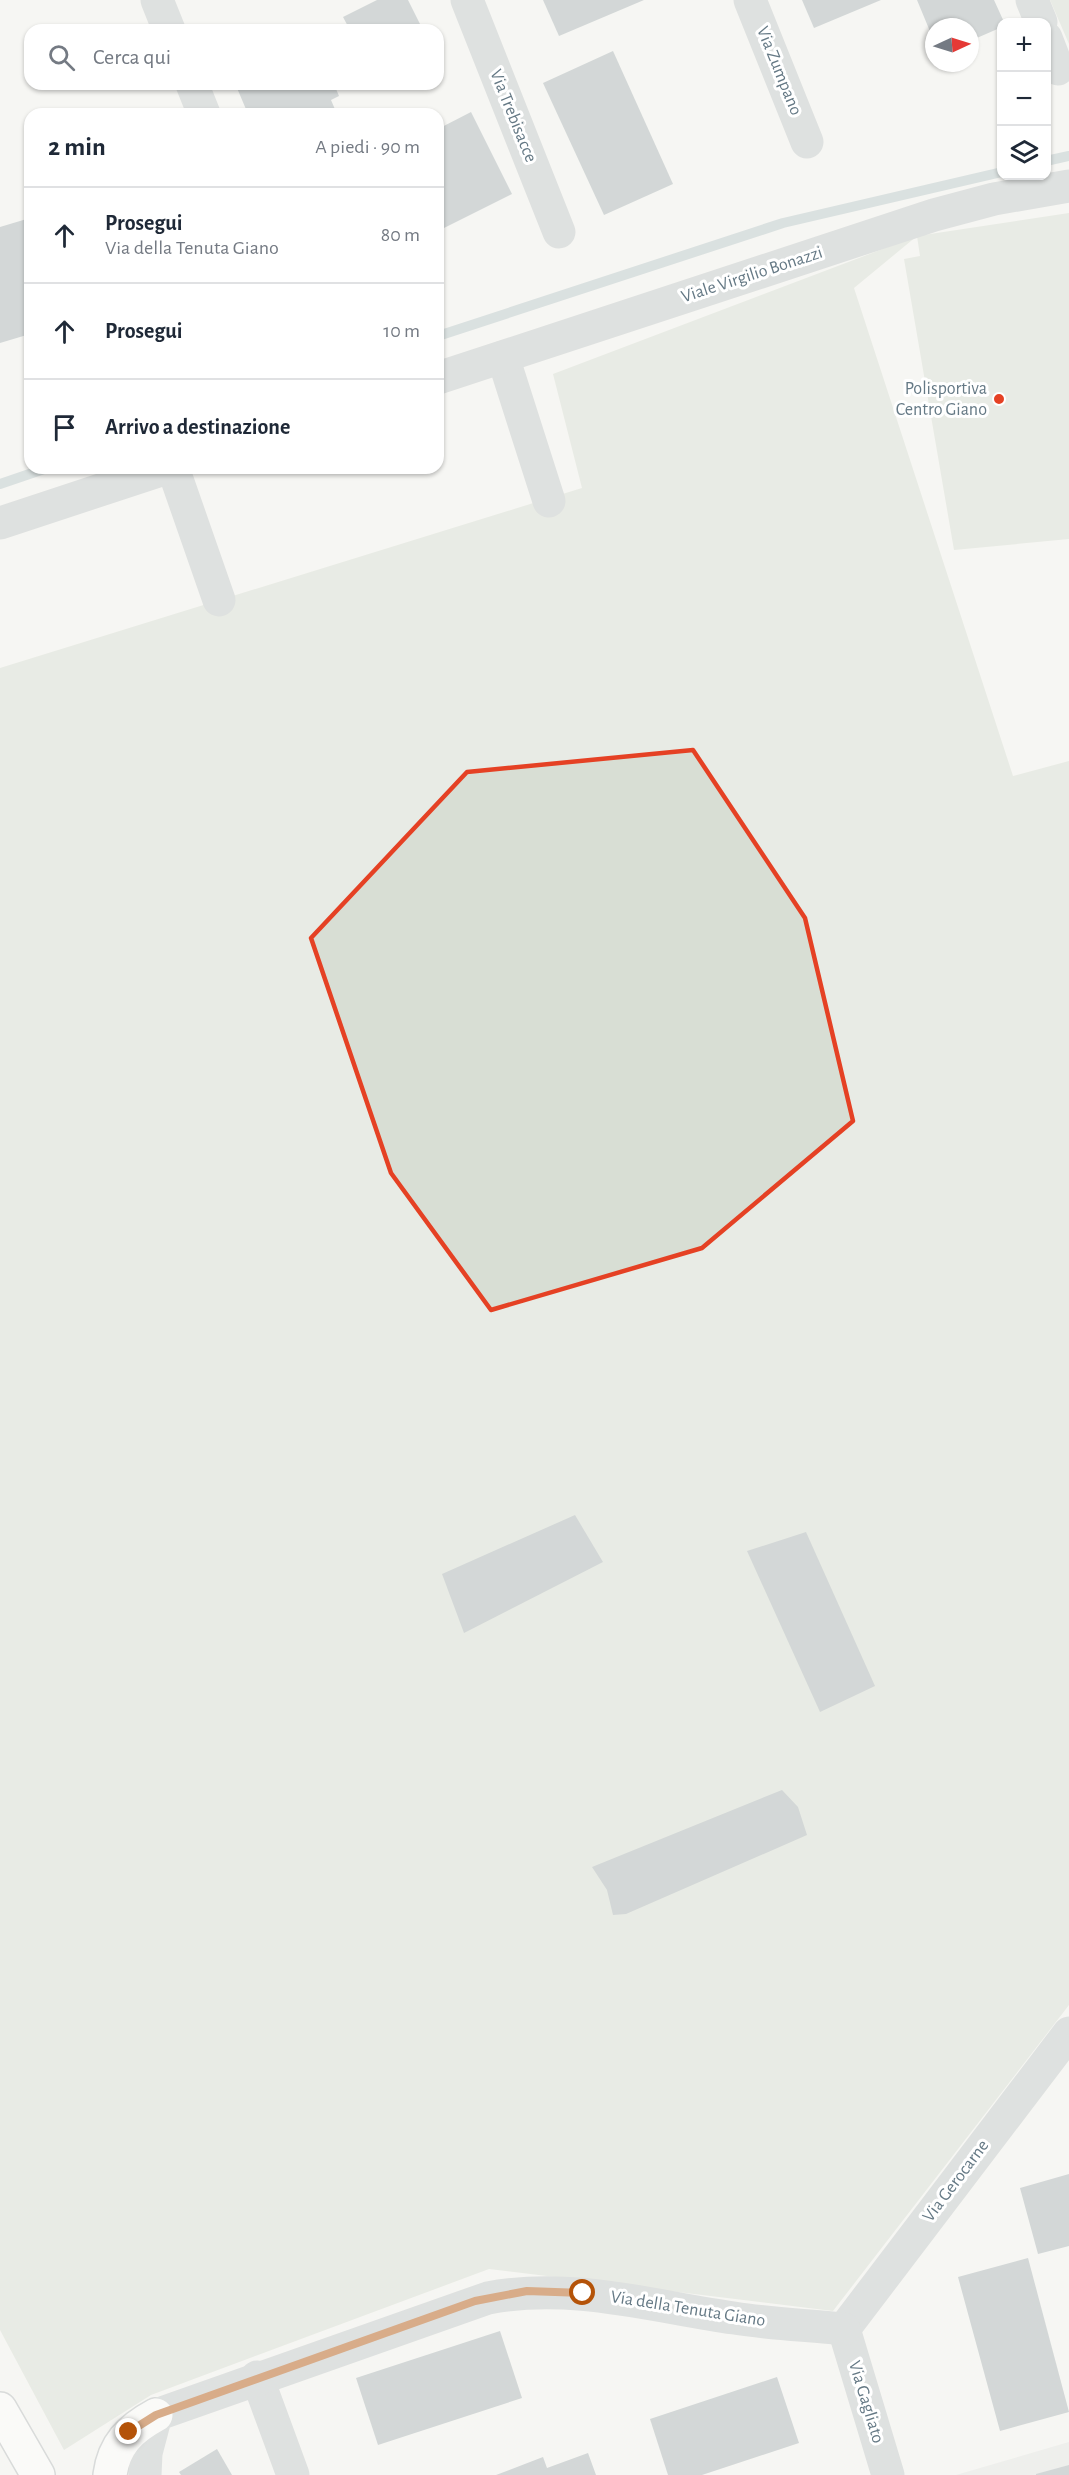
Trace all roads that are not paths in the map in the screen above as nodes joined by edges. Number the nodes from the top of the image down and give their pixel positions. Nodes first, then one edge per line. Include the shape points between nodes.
1 (157, 0) edge
2 (467, 0) edge
3 (750, 0) edge
4 (1032, 0) edge
5 (1039, 18) edge
6 (167, 24) edge
7 (1051, 49) edge
8 (1058, 69) dead end
9 (194, 90) edge
10 (202, 108) edge
11 (807, 142) dead end
12 (1069, 186) edge
13 (559, 232) dead end
14 (503, 357) junction
15 (444, 376) edge
16 (149, 474) edge
17 (175, 474) edge
18 (549, 501) dead end
19 (0, 523) edge
20 (219, 600) dead end
21 (1069, 2033) edge
22 (844, 2329) junction
23 (257, 2377) junction
24 (0, 2409) edge
25 (156, 2415) junction
26 (38, 2475) edge
27 (110, 2475) edge
28 (145, 2475) edge
29 (293, 2475) edge
30 (888, 2475) edge

1 - 6 street
2 - 13 street, Via Trebisacce
3 - 11 street, Via Zumpano
4 - 5 street
7 - 8 street
9 - 10 street
12 - 14 street, Viale Virgilio Bonazzi via 994,199 934,215
14 - 15 street, Viale Virgilio Bonazzi
14 - 18 street
16 - 19 street
17 - 20 street
21 - 22 street, Via Gerocarne
22 - 23 street, Via della Tenuta Giano via 736,2319 583,2293 527,2291 475,2301
22 - 30 street, Via Gagliato
23 - 25 street, Via della Tenuta Giano
23 - 29 street
24 - 26 main road
25 - 27 main road via 129,2432 120,2443
25 - 28 street via 147,2446

